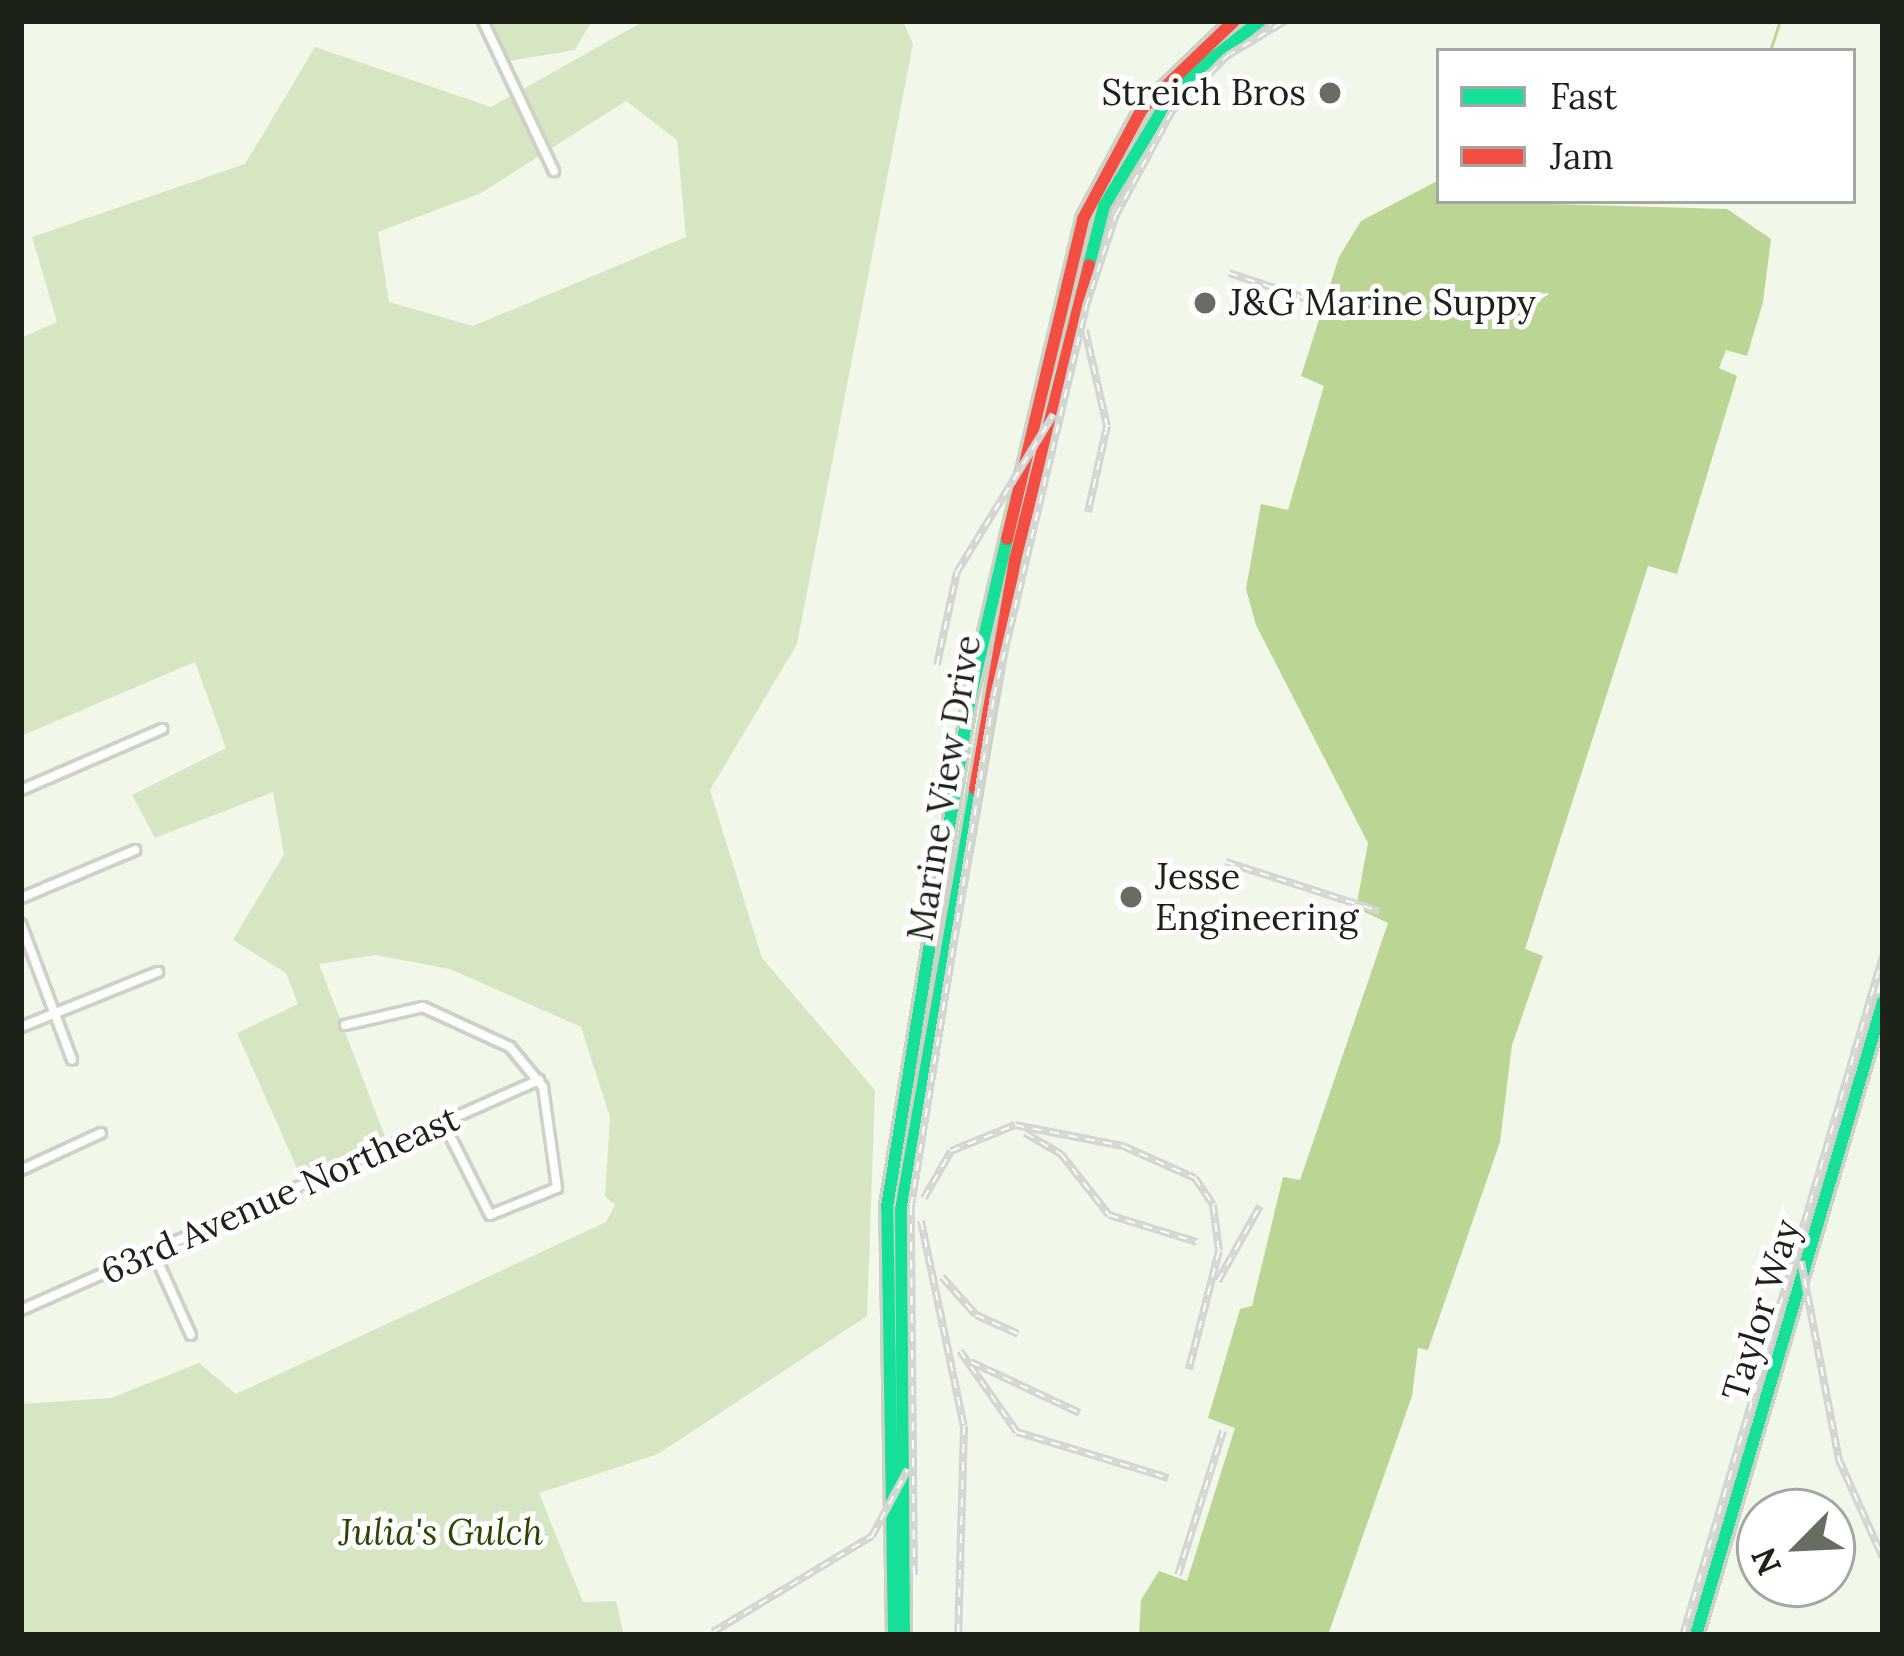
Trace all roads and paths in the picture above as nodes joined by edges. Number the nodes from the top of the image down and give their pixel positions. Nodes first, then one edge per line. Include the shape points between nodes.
1 (483, 21) edge
2 (1234, 21) edge
3 (1260, 21) edge
4 (554, 171) dead end
5 (161, 729) dead end
6 (21, 790) edge
7 (135, 850) dead end
8 (21, 898) edge
9 (21, 924) edge
10 (158, 972) dead end
11 (1883, 1002) edge
12 (50, 1009) junction
13 (345, 1025) dead end
14 (21, 1027) edge
15 (72, 1060) dead end
16 (539, 1080) junction
17 (443, 1122) junction
18 (101, 1133) dead end
19 (21, 1170) edge
20 (153, 1251) junction
21 (21, 1310) edge
22 (191, 1335) dead end
23 (894, 1635) edge
24 (904, 1635) edge
25 (1696, 1635) edge

1 - 4 street
2 - 23 main road, Marine View Drive via 1155,92 1090,200 970,698 887,1207
3 - 24 main road, Marine View Drive via 1176,87 1104,206 1015,560 901,1210
5 - 6 street
7 - 8 street
9 - 12 street
10 - 12 street
11 - 25 main road, Taylor Way
12 - 14 street
12 - 15 street
13 - 16 street via 398,1007 434,1010 510,1047
16 - 17 street, 63rd Avenue Northeast
16 - 17 street via 558,1185 490,1215
17 - 20 street, 63rd Avenue Northeast
18 - 19 street
20 - 21 street, 63rd Avenue Northeast
20 - 22 street

